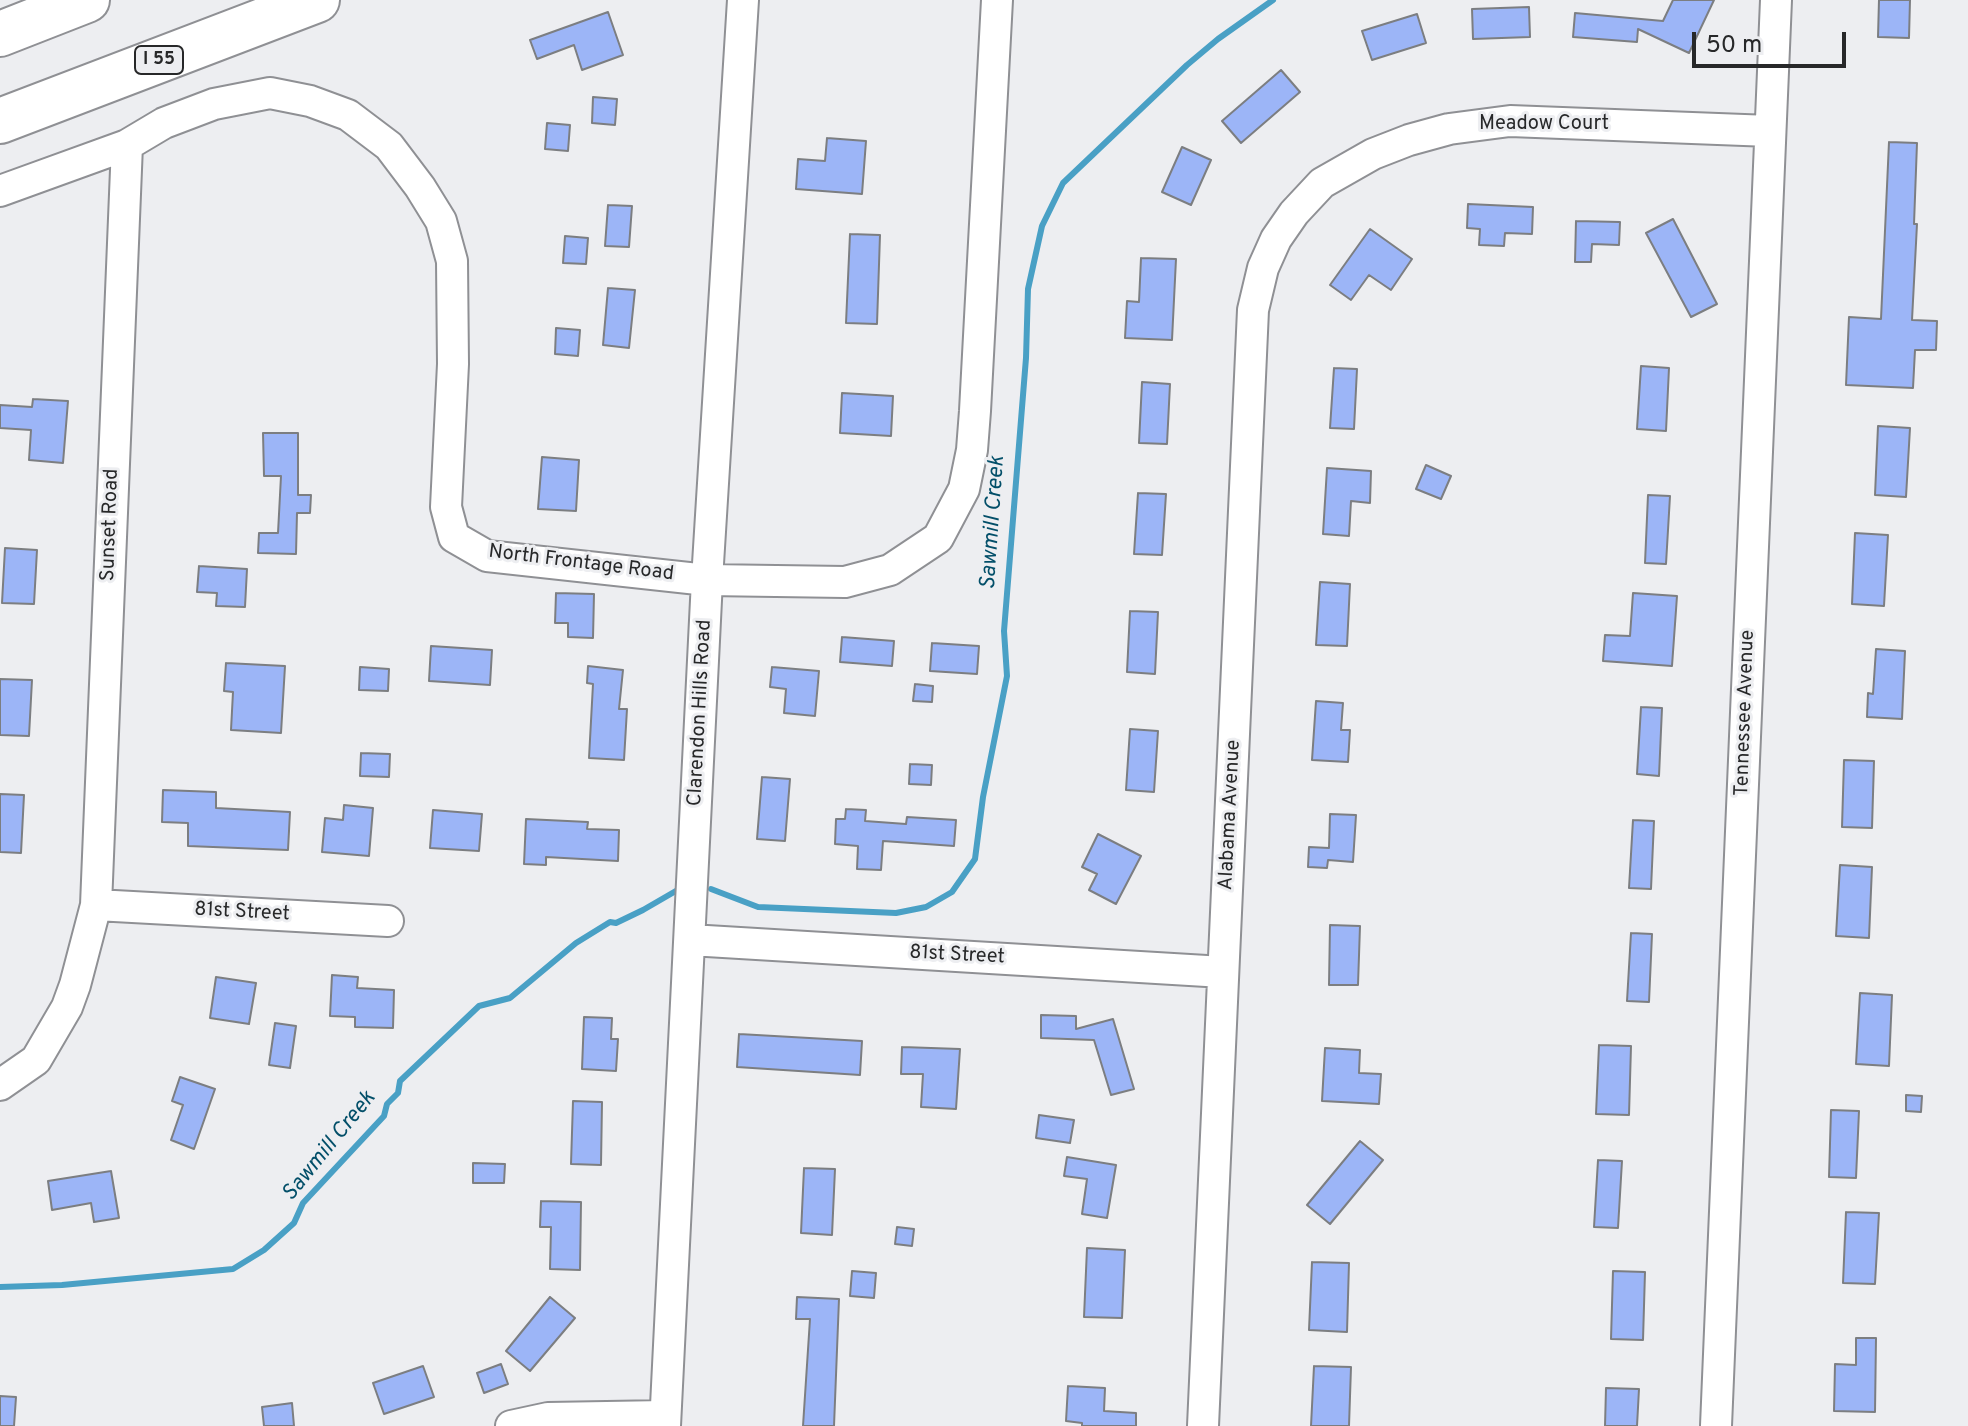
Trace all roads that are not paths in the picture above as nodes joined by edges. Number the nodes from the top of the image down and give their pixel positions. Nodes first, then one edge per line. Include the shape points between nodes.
1 (87, 0) edge
2 (317, 0) edge
3 (743, 0) edge
4 (997, 0) edge
5 (1776, 0) edge
6 (7, 31) edge
7 (0, 121) edge
8 (1770, 131) junction
9 (127, 145) junction
10 (0, 191) edge
11 (1294, 213) joint
12 (707, 580) junction
13 (96, 905) junction
14 (388, 921) dead end
15 (690, 940) junction
16 (1223, 972) junction
17 (0, 1085) edge
18 (665, 1421) edge
19 (511, 1426) edge
20 (1203, 1426) edge
21 (1716, 1426) edge

1 - 6 highway
2 - 7 highway, I 55
3 - 12 street, Clarendon Hills Road
4 - 12 street, North Frontage Road via 975,411 964,489 938,538 890,570 845,582
5 - 8 street, Tennessee Avenue
8 - 11 street, Meadow Court via 1538,121 1449,129 1358,161 1322,183
8 - 21 street, Tennessee Avenue
9 - 10 street, North Frontage Road
9 - 12 street, North Frontage Road via 201,109 270,93 348,115 389,146 420,187 441,221 452,261 446,507 454,537 487,556
9 - 13 street, Sunset Road
11 - 16 street, Alabama Avenue via 1263,268 1253,310
12 - 15 street, Clarendon Hills Road
13 - 14 street, 81st Street
13 - 17 street, Sunset Road via 67,1007 36,1060
15 - 16 street, 81st Street
15 - 18 street, Clarendon Hills Road
16 - 20 street, Alabama Avenue
18 - 19 street via 548,1418

